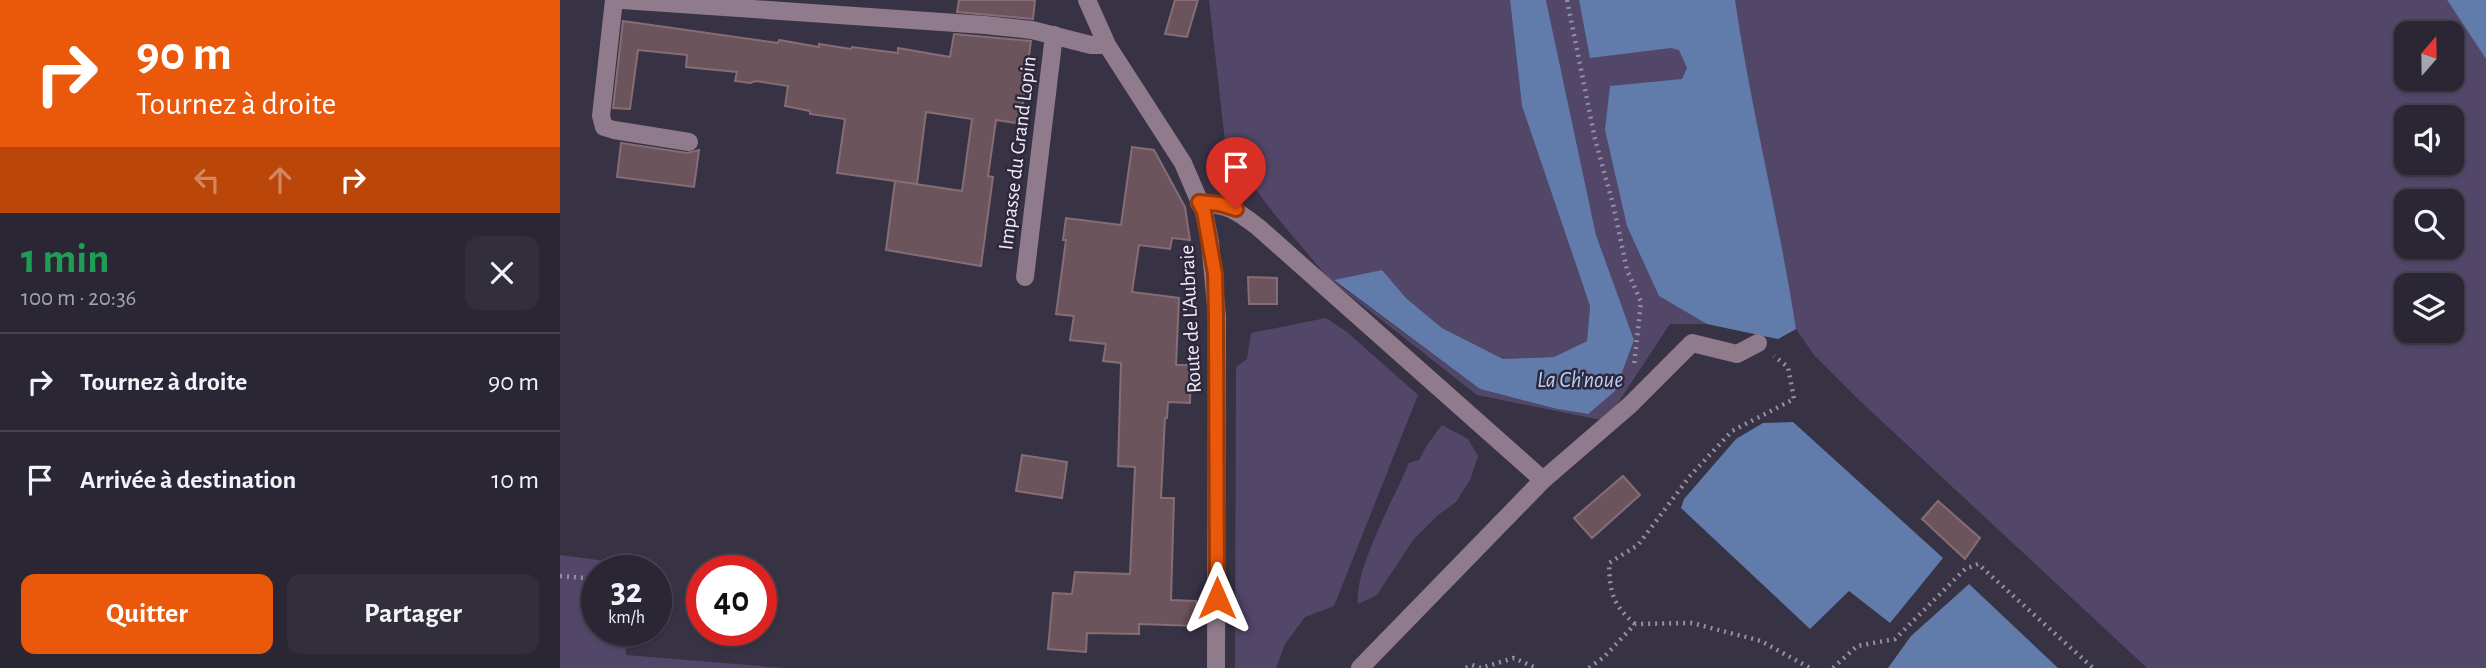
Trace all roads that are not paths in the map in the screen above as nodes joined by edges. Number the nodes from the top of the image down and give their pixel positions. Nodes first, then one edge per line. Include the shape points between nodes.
1 (614, 0) edge
2 (622, 0) edge
3 (1087, 0) edge
4 (818, 7) edge
5 (1054, 36) junction
6 (1107, 45) junction
7 (689, 142) dead end
8 (1199, 202) junction
9 (1025, 277) dead end
10 (1758, 343) road end
11 (1543, 480) junction
12 (1216, 668) edge
13 (1360, 668) edge

1 - 7 street via 601,116 604,127
2 - 4 street
3 - 6 street, Route de L'Aubraie
4 - 5 street
5 - 6 street
5 - 9 street, Impasse du Grand Lopin
6 - 8 street, Route de L'Aubraie via 1183,163
8 - 11 street via 1236,209
8 - 12 street, Route de L'Aubraie via 1210,242 1216,306
10 - 11 street via 1737,354 1692,343 1630,405
11 - 13 street

